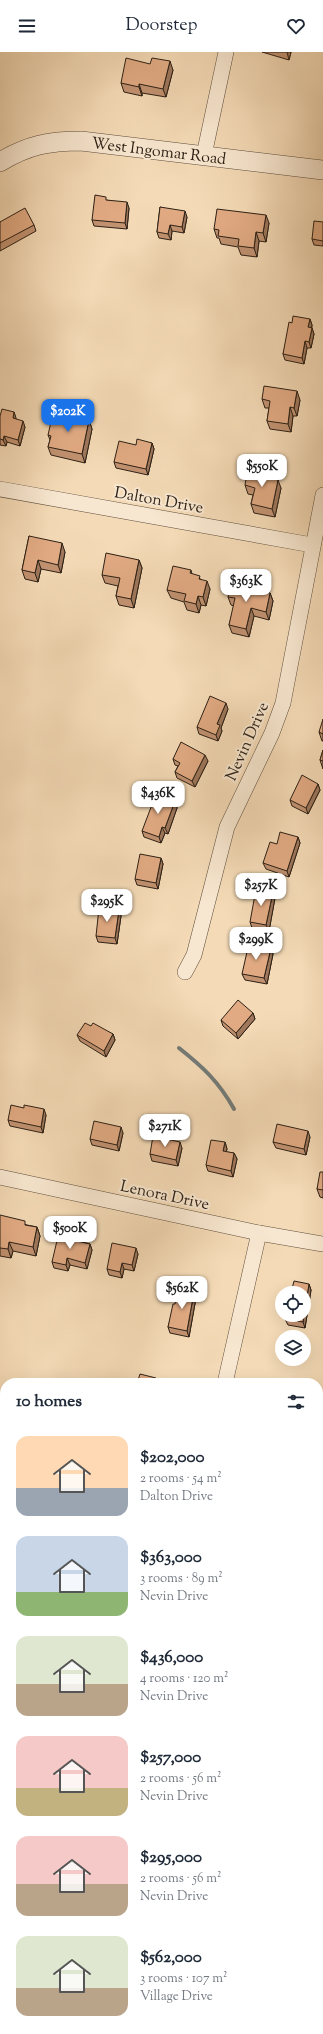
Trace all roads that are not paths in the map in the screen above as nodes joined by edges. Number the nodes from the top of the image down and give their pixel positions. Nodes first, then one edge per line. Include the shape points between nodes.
1 (226, 52) edge
2 (204, 155) junction
3 (0, 162) edge
4 (323, 170) edge
5 (0, 489) edge
6 (323, 495) edge
7 (312, 545) junction
8 (185, 972) dead end
9 (0, 1177) edge
10 (260, 1233) junction
11 (323, 1244) edge
12 (226, 1378) edge

1 - 2 street
2 - 3 street, West Ingomar Road via 99,141 56,141 28,148
2 - 4 street, West Ingomar Road
5 - 7 street, Dalton Drive
6 - 7 street, Nevin Drive
7 - 8 street, Nevin Drive via 283,704 272,733 227,827 194,956
9 - 10 street, Lenora Drive
10 - 11 street, Lenora Drive
10 - 12 street

